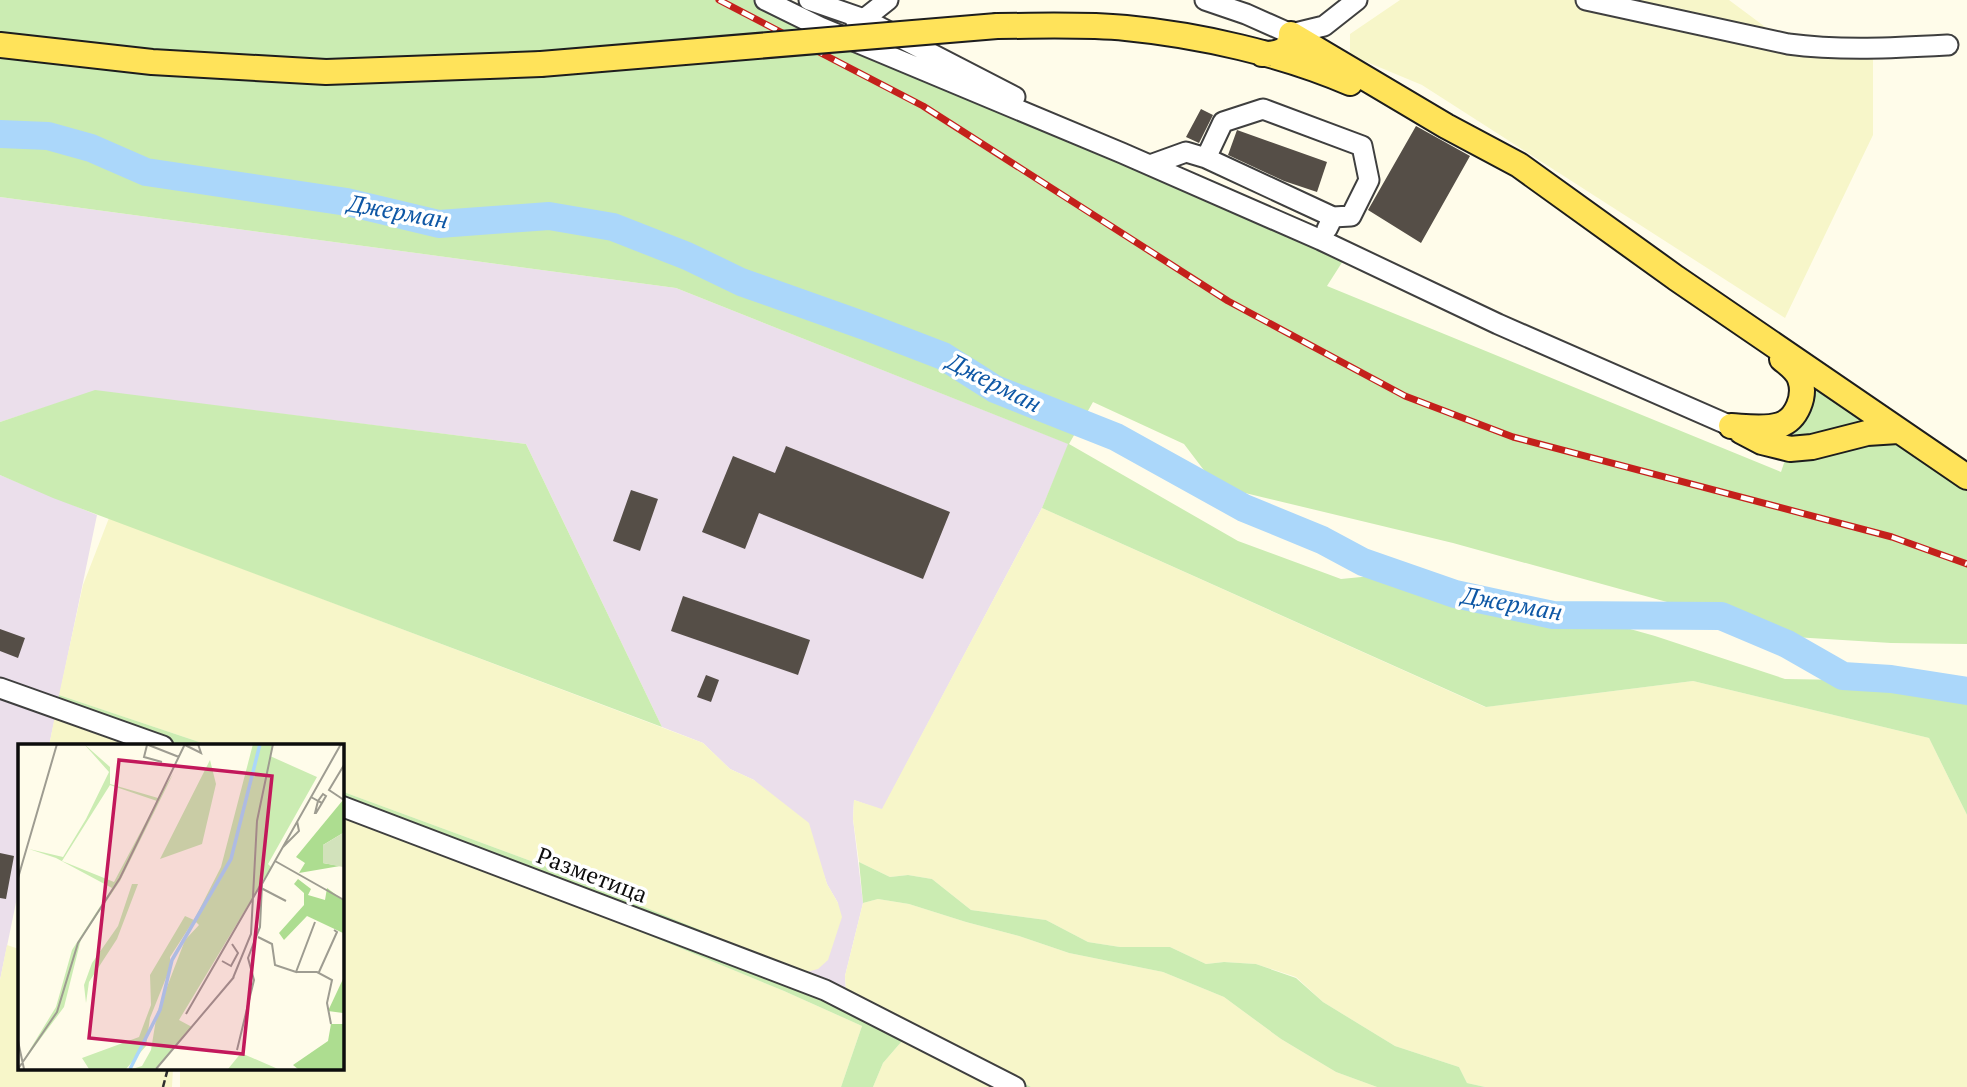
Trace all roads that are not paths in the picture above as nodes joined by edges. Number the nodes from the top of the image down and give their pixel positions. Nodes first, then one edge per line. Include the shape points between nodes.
1 (765, 0) edge
2 (809, 0) edge
3 (888, 0) edge
4 (1205, 0) edge
5 (1357, 0) edge
6 (1586, 0) edge
7 (864, 19) junction
8 (820, 27) junction
9 (1291, 34) junction
10 (0, 45) edge
11 (1948, 45) dead end
12 (1262, 54) junction
13 (1446, 125) junction
14 (1122, 153) junction
15 (1206, 158) junction
16 (1150, 165) junction
17 (1333, 217) junction
18 (1321, 240) junction
19 (1676, 278) junction
20 (1731, 426) junction
21 (1898, 431) junction
22 (1967, 477) edge
23 (0, 688) edge
24 (157, 744) edge
25 (343, 807) edge
26 (1016, 1087) edge

1 - 8 street
2 - 7 street
3 - 7 street
4 - 9 street
5 - 9 street via 1324,26
6 - 11 street via 1812,47
7 - 8 street
7 - 14 street
8 - 14 street
9 - 12 main road via 1287,48
9 - 13 main road
10 - 12 main road, bridge via 152,62 326,72 541,64 998,26 1125,28
12 - 13 main road via 1328,74
13 - 19 main road via 1519,165
14 - 16 street
15 - 16 street via 1186,152
15 - 17 street
15 - 17 street via 1223,122 1263,109 1362,146 1369,180 1351,216
16 - 18 street
17 - 18 street
18 - 20 street
19 - 20 main road via 1800,378 1800,405 1783,424
19 - 21 main road
20 - 21 main road via 1762,442 1790,449
21 - 22 main road
23 - 24 street
25 - 26 street, Разметица via 825,990

